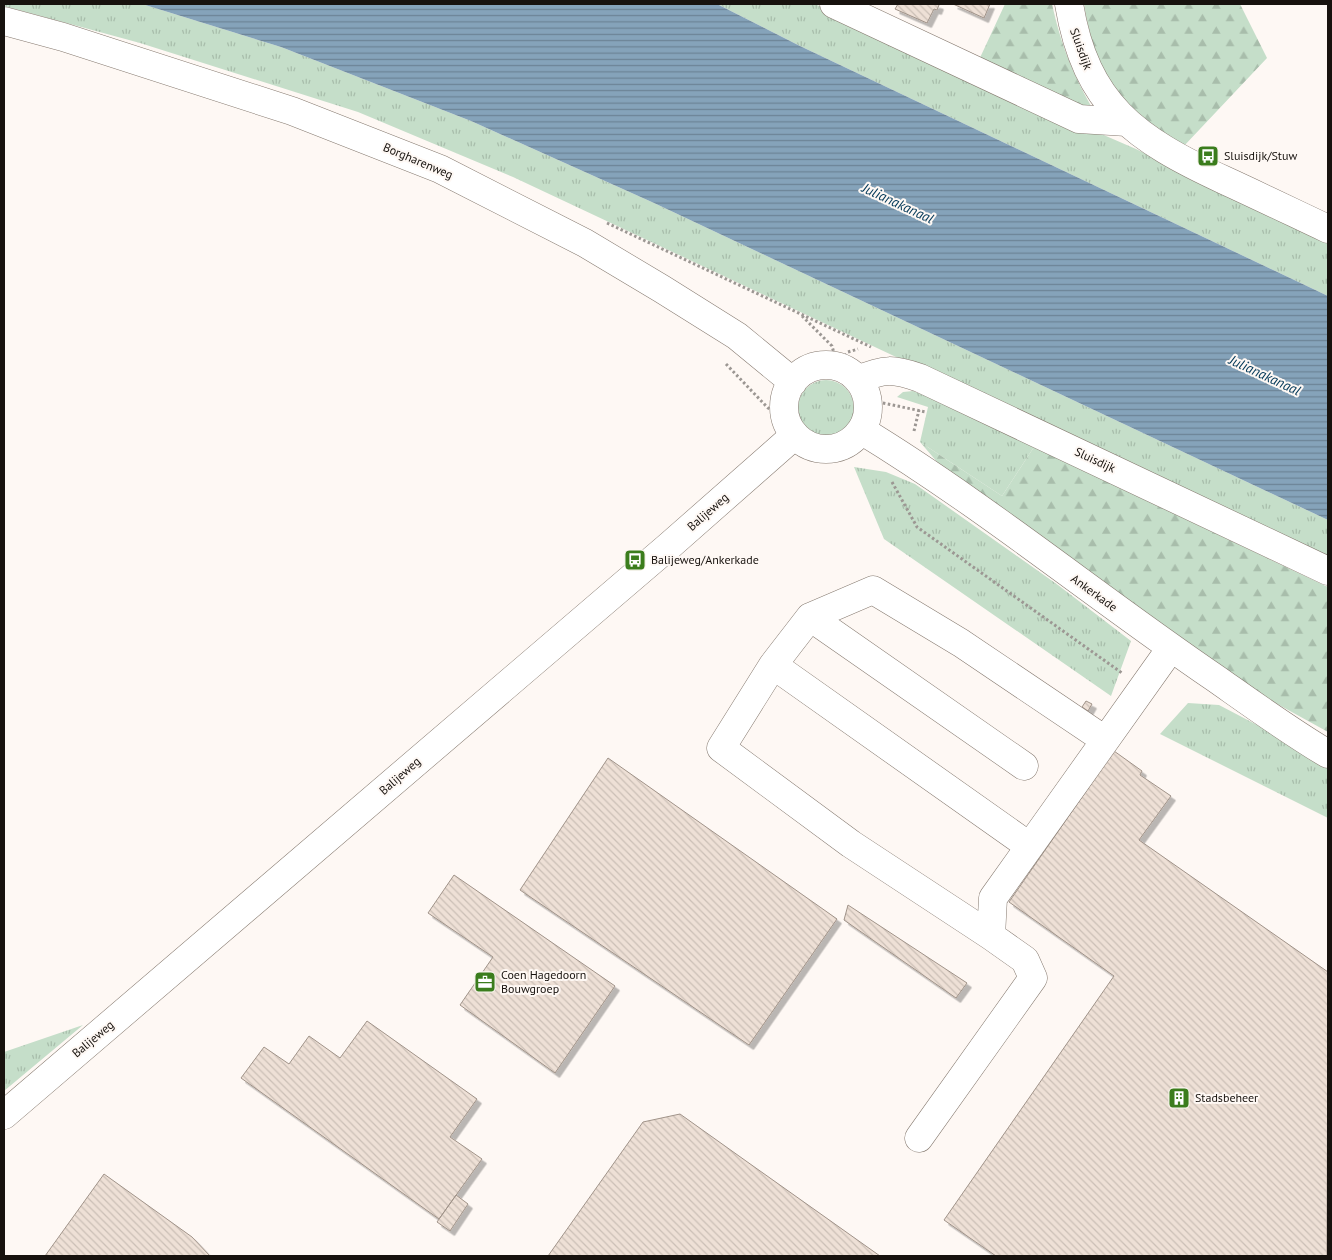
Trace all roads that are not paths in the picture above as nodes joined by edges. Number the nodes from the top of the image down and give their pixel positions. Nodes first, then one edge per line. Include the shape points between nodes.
1 (834, 4) edge
2 (1069, 4) edge
3 (4, 21) edge
4 (1127, 122) junction
5 (1328, 229) edge
6 (794, 382) junction
7 (864, 388) junction
8 (791, 426) junction
9 (861, 430) junction
10 (1328, 571) edge
11 (810, 617) junction
12 (1171, 648) junction
13 (773, 665) junction
14 (1105, 740) junction
15 (1328, 754) edge
16 (1024, 766) dead end
17 (1029, 846) junction
18 (991, 936) junction
19 (4, 1115) edge
20 (919, 1138) dead end

1 - 4 street via 1079,120
2 - 4 street, Sluisdijk via 1074,33 1086,66 1100,91
3 - 6 street, Borgharenweg via 292,111 440,169 585,243 662,289 737,336
4 - 5 street, Sluisdijk via 1174,156
6 - 7 street via 815,367
6 - 8 street via 786,395
7 - 9 street via 868,412
7 - 10 street, Sluisdijk via 883,370 920,378
8 - 9 street via 808,445 830,449 850,441
8 - 19 street, Balijeweg via 676,539
9 - 12 street, Ankerkade via 907,458
11 - 13 street
11 - 14 street via 873,590 960,643
11 - 16 street
12 - 14 street
12 - 15 street, Ankerkade
13 - 17 street
13 - 18 street via 721,748 851,844
14 - 17 street
17 - 18 street via 994,898
18 - 20 street via 1025,960 1033,978

